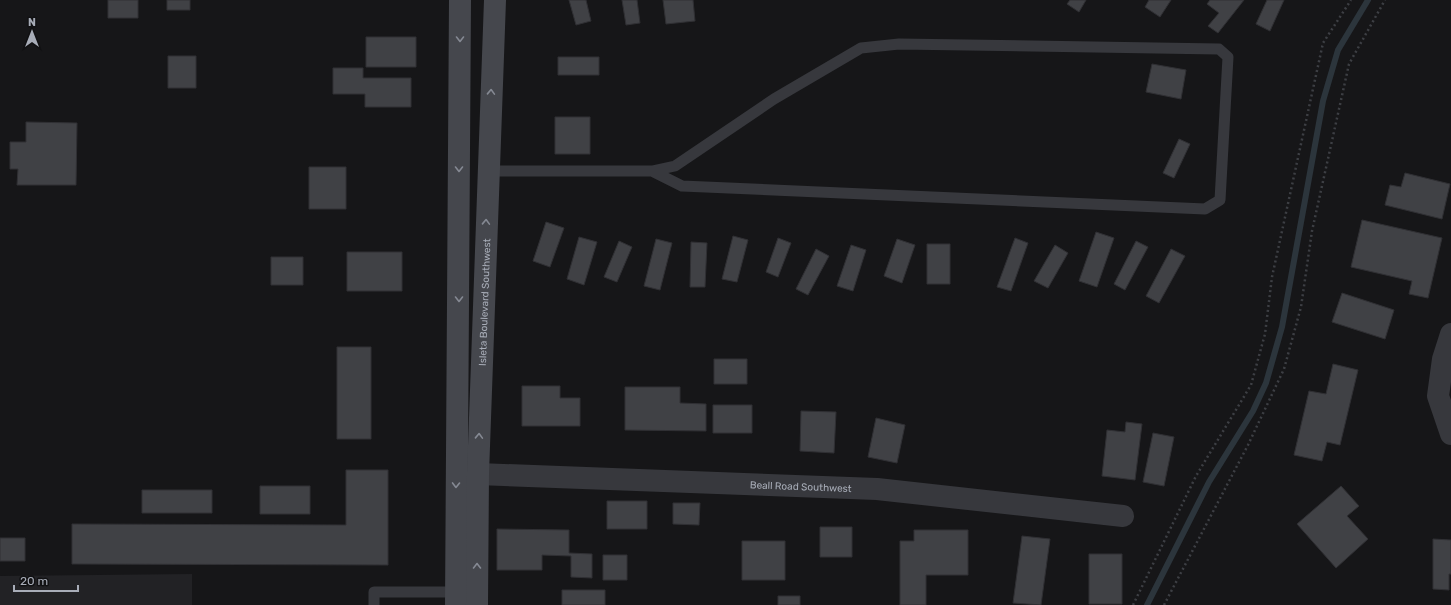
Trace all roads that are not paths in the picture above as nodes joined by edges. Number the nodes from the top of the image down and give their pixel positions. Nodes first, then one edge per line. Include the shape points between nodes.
1 (460, 0) edge
2 (495, 0) edge
3 (488, 171) junction
4 (652, 171) junction
5 (1451, 334) edge
6 (1451, 433) edge
7 (478, 474) junction
8 (1123, 516) dead end
9 (456, 599) edge
10 (374, 605) edge
11 (477, 605) edge

1 -> 9 main road
3 -> 2 main road, Isleta Boulevard Southwest
3 - 4 lane
7 -> 3 main road, Isleta Boulevard Southwest
4 - 4 lane via 675,166 774,100 861,48 899,44 1219,49 1228,57 1220,200 1205,209 682,186
5 - 6 street via 1442,359 1438,396
7 - 8 street, Beall Road Southwest via 877,489
11 -> 7 main road, Isleta Boulevard Southwest
9 - 10 lane via 374,592

